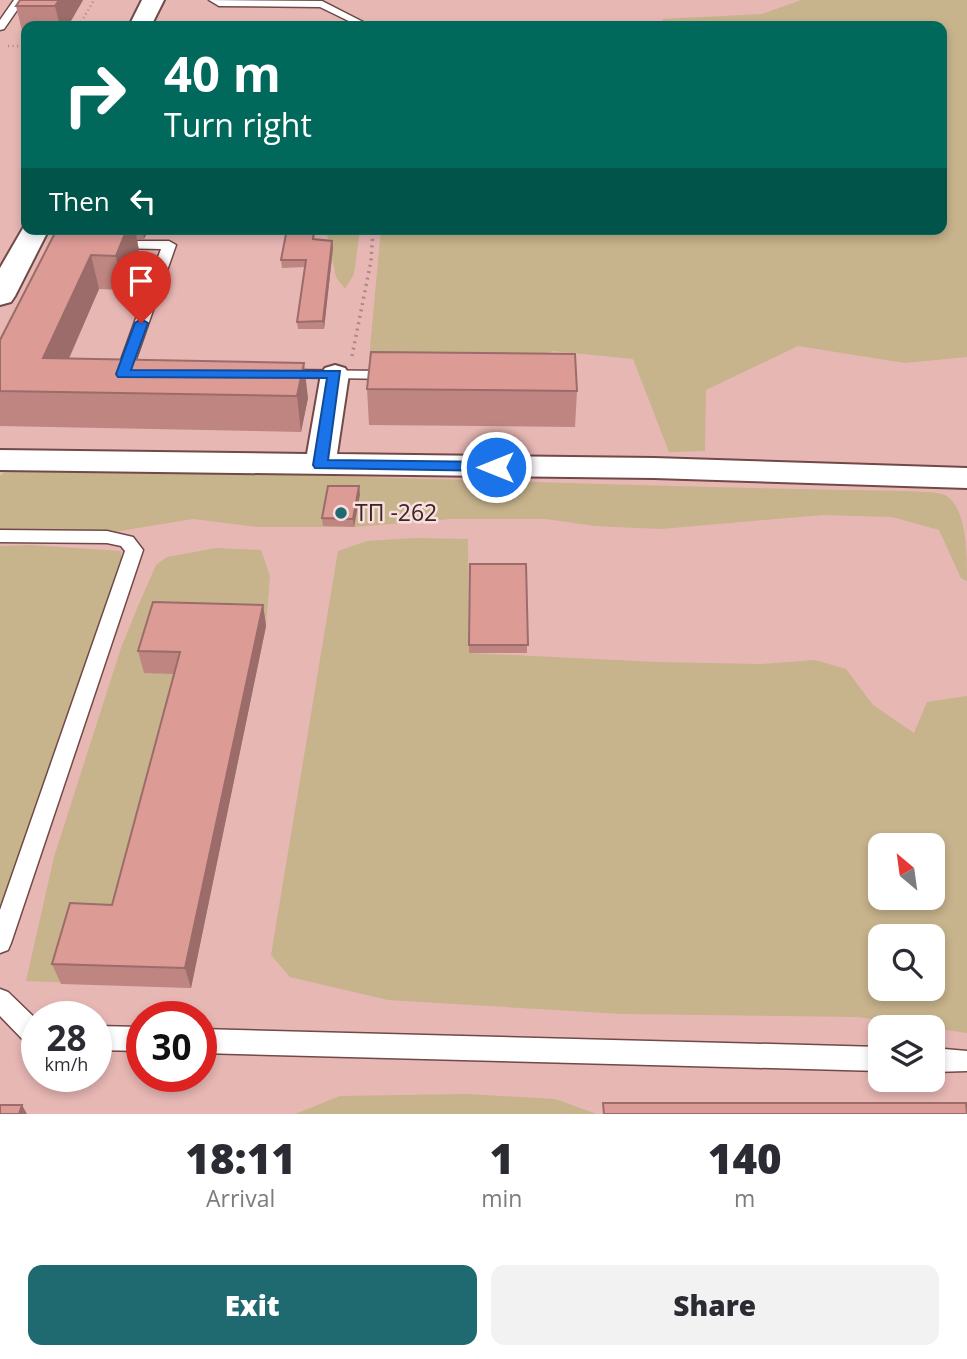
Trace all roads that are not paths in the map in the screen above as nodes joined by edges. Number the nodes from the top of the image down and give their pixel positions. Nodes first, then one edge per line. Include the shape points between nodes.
1 (19, 0) edge
2 (153, 0) edge
3 (214, 0) edge
4 (142, 21) edge
5 (356, 21) edge
6 (0, 27) edge
7 (34, 240) edge
8 (104, 245) edge
9 (0, 296) edge
10 (149, 374) edge
11 (269, 374) edge
12 (342, 374) junction
13 (406, 375) edge
14 (0, 460) edge
15 (320, 465) junction
16 (967, 478) edge
17 (0, 536) edge
18 (0, 943) edge
19 (0, 1000) edge
20 (21, 1021) edge
21 (217, 1041) edge
22 (868, 1059) edge
23 (945, 1060) edge
24 (963, 1061) dead end

1 - 6 lane
2 - 4 main road
3 - 5 lane via 322,4
7 - 9 main road
8 - 10 lane via 169,246 123,374
11 - 12 lane
12 - 13 lane
12 - 15 street
14 - 15 street
15 - 16 street via 654,468
17 - 18 lane via 107,537 127,541 134,550
19 - 20 lane
21 - 22 lane
23 - 24 lane

